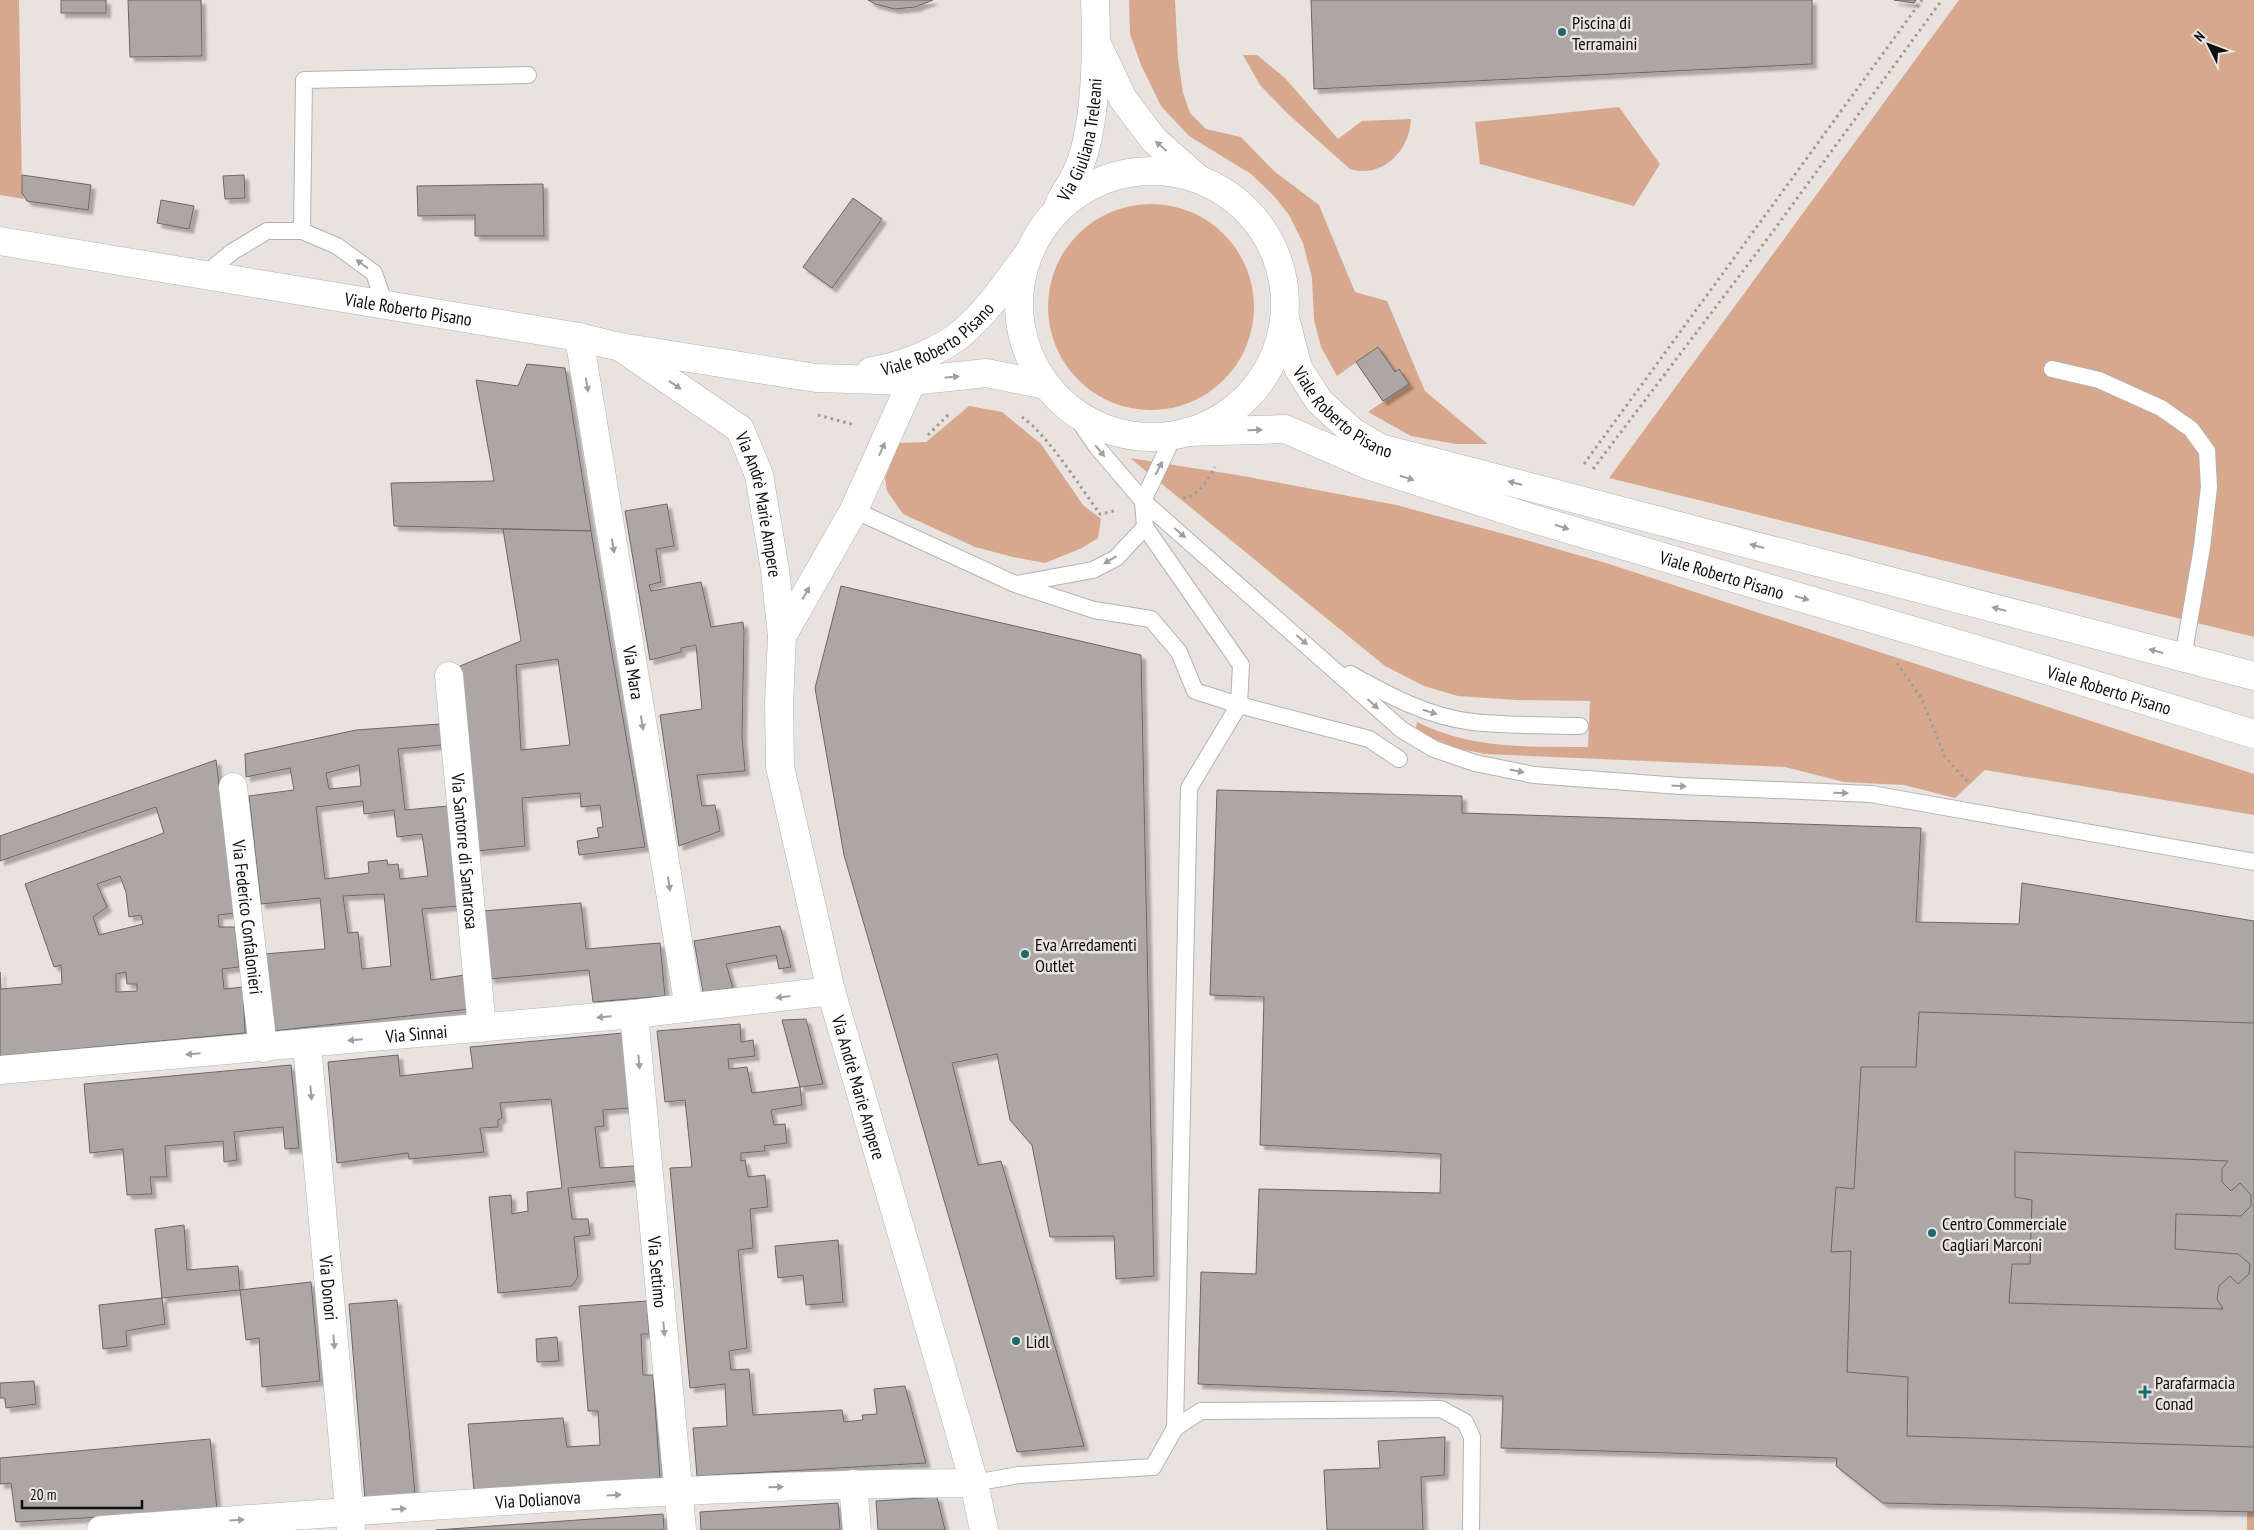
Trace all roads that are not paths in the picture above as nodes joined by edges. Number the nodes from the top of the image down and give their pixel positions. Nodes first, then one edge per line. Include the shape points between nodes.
1 (1095, 0) edge
2 (1097, 44) junction
3 (528, 75) dead end
4 (1198, 178) junction
5 (302, 231) junction
6 (1036, 240) junction
7 (0, 241) edge
8 (204, 275) junction
9 (385, 305) junction
10 (1285, 318) junction
11 (579, 337) junction
12 (620, 347) junction
13 (2052, 369) dead end
14 (816, 378) junction
15 (912, 381) junction
16 (1046, 385) junction
17 (1072, 411) junction
18 (1181, 434) junction
19 (1143, 501) junction
20 (854, 510) junction
21 (1145, 527) junction
22 (1015, 584) junction
23 (782, 636) junction
24 (2183, 658) junction
25 (1324, 659) junction
26 (449, 676) dead end
27 (2254, 676) edge
28 (1239, 705) junction
29 (1580, 726) dead end
30 (2251, 734) edge
31 (1399, 759) dead end
32 (233, 787) dead end
33 (2254, 862) edge
34 (831, 991) junction
35 (689, 1008) junction
36 (634, 1014) junction
37 (482, 1028) junction
38 (307, 1044) junction
39 (262, 1048) junction
40 (0, 1070) edge
41 (1175, 1428) junction
42 (974, 1482) junction
43 (853, 1484) junction
44 (679, 1491) junction
45 (350, 1521) edge
46 (101, 1530) edge
47 (682, 1530) edge
48 (857, 1530) edge
49 (984, 1530) edge
50 (1471, 1530) edge

1 - 2 street, Via Giuliana Treleani
4 -> 2 street, Via Giuliana Treleani via 1154,140 1123,99
2 - 6 street, Via Giuliana Treleani via 1088,136 1077,174
3 - 5 lane via 304,80
4 - 6 street via 1162,171 1125,173 1091,185 1062,207
4 - 10 street via 1236,200 1266,233 1282,275
5 - 8 lane via 267,231 232,252
9 -> 5 lane via 374,274 337,246
6 - 14 street, Viale Roberto Pisano via 994,298 962,333 919,359 876,370
6 - 16 street via 1022,271 1018,312 1026,351
7 - 8 street, Viale Roberto Pisano
8 - 9 street, Viale Roberto Pisano
9 - 11 street, Viale Roberto Pisano
10 - 18 street via 1274,357 1254,390 1224,416
24 -> 10 street, Viale Roberto Pisano via 1380,448 1353,432 1319,401 1298,368
11 - 12 street, Viale Roberto Pisano
11 -> 35 street, Via Mara
12 - 14 street, Viale Roberto Pisano
12 -> 23 street, Via Andrè Marie Ampere via 740,429 759,475
13 - 24 lane via 2099,380 2161,408 2191,429 2207,451 2209,487
14 - 15 street, Viale Roberto Pisano
15 -> 16 street, Viale Roberto Pisano via 986,373
20 -> 15 street, Via Andrè Marie Ampere
16 - 17 street
17 - 18 street via 1104,429 1146,438
17 -> 19 lane via 1097,447
19 -> 18 lane
18 -> 30 street, Viale Roberto Pisano via 1285,429 1370,466 1534,519
19 - 21 lane
19 -> 25 lane
20 - 22 lane
23 -> 20 street, Via Andrè Marie Ampere
21 -> 22 lane via 1116,558 1093,570
21 - 28 lane via 1241,666
22 - 28 lane via 1094,610 1150,619 1179,652 1195,691
23 - 34 street, Via Andrè Marie Ampere via 780,767
24 - 27 street, Viale Roberto Pisano
25 -> 29 lane via 1385,694 1441,715 1473,722
25 -> 33 lane via 1402,730 1434,749 1475,763 1534,774 1680,786 1871,794
26 - 37 street, Via Santorre di Santarosa
28 - 31 lane via 1369,739
28 - 41 lane via 1189,788
32 - 39 street, Via Federico Confalonieri
34 -> 35 street, Via Sinnai
34 - 42 street, Via Andrè Marie Ampere
35 - 36 street, Via Sinnai
36 -> 37 street, Via Sinnai
36 -> 44 street, Via Settimo
37 -> 38 street, Via Sinnai
38 - 39 street, Via Sinnai
38 -> 45 street, Via Donori
39 -> 40 street, Via Sinnai
41 - 42 lane via 1153,1467 1019,1475
41 - 50 lane via 1201,1411 1441,1409 1465,1422 1472,1437
42 - 43 street, Via Dolianova
42 - 49 street, Via Andrè Marie Ampere
44 -> 43 street, Via Dolianova
43 - 48 street
45 -> 44 street, Via Dolianova
44 - 47 street, Via Settimo
46 -> 45 street, Via Dolianova

